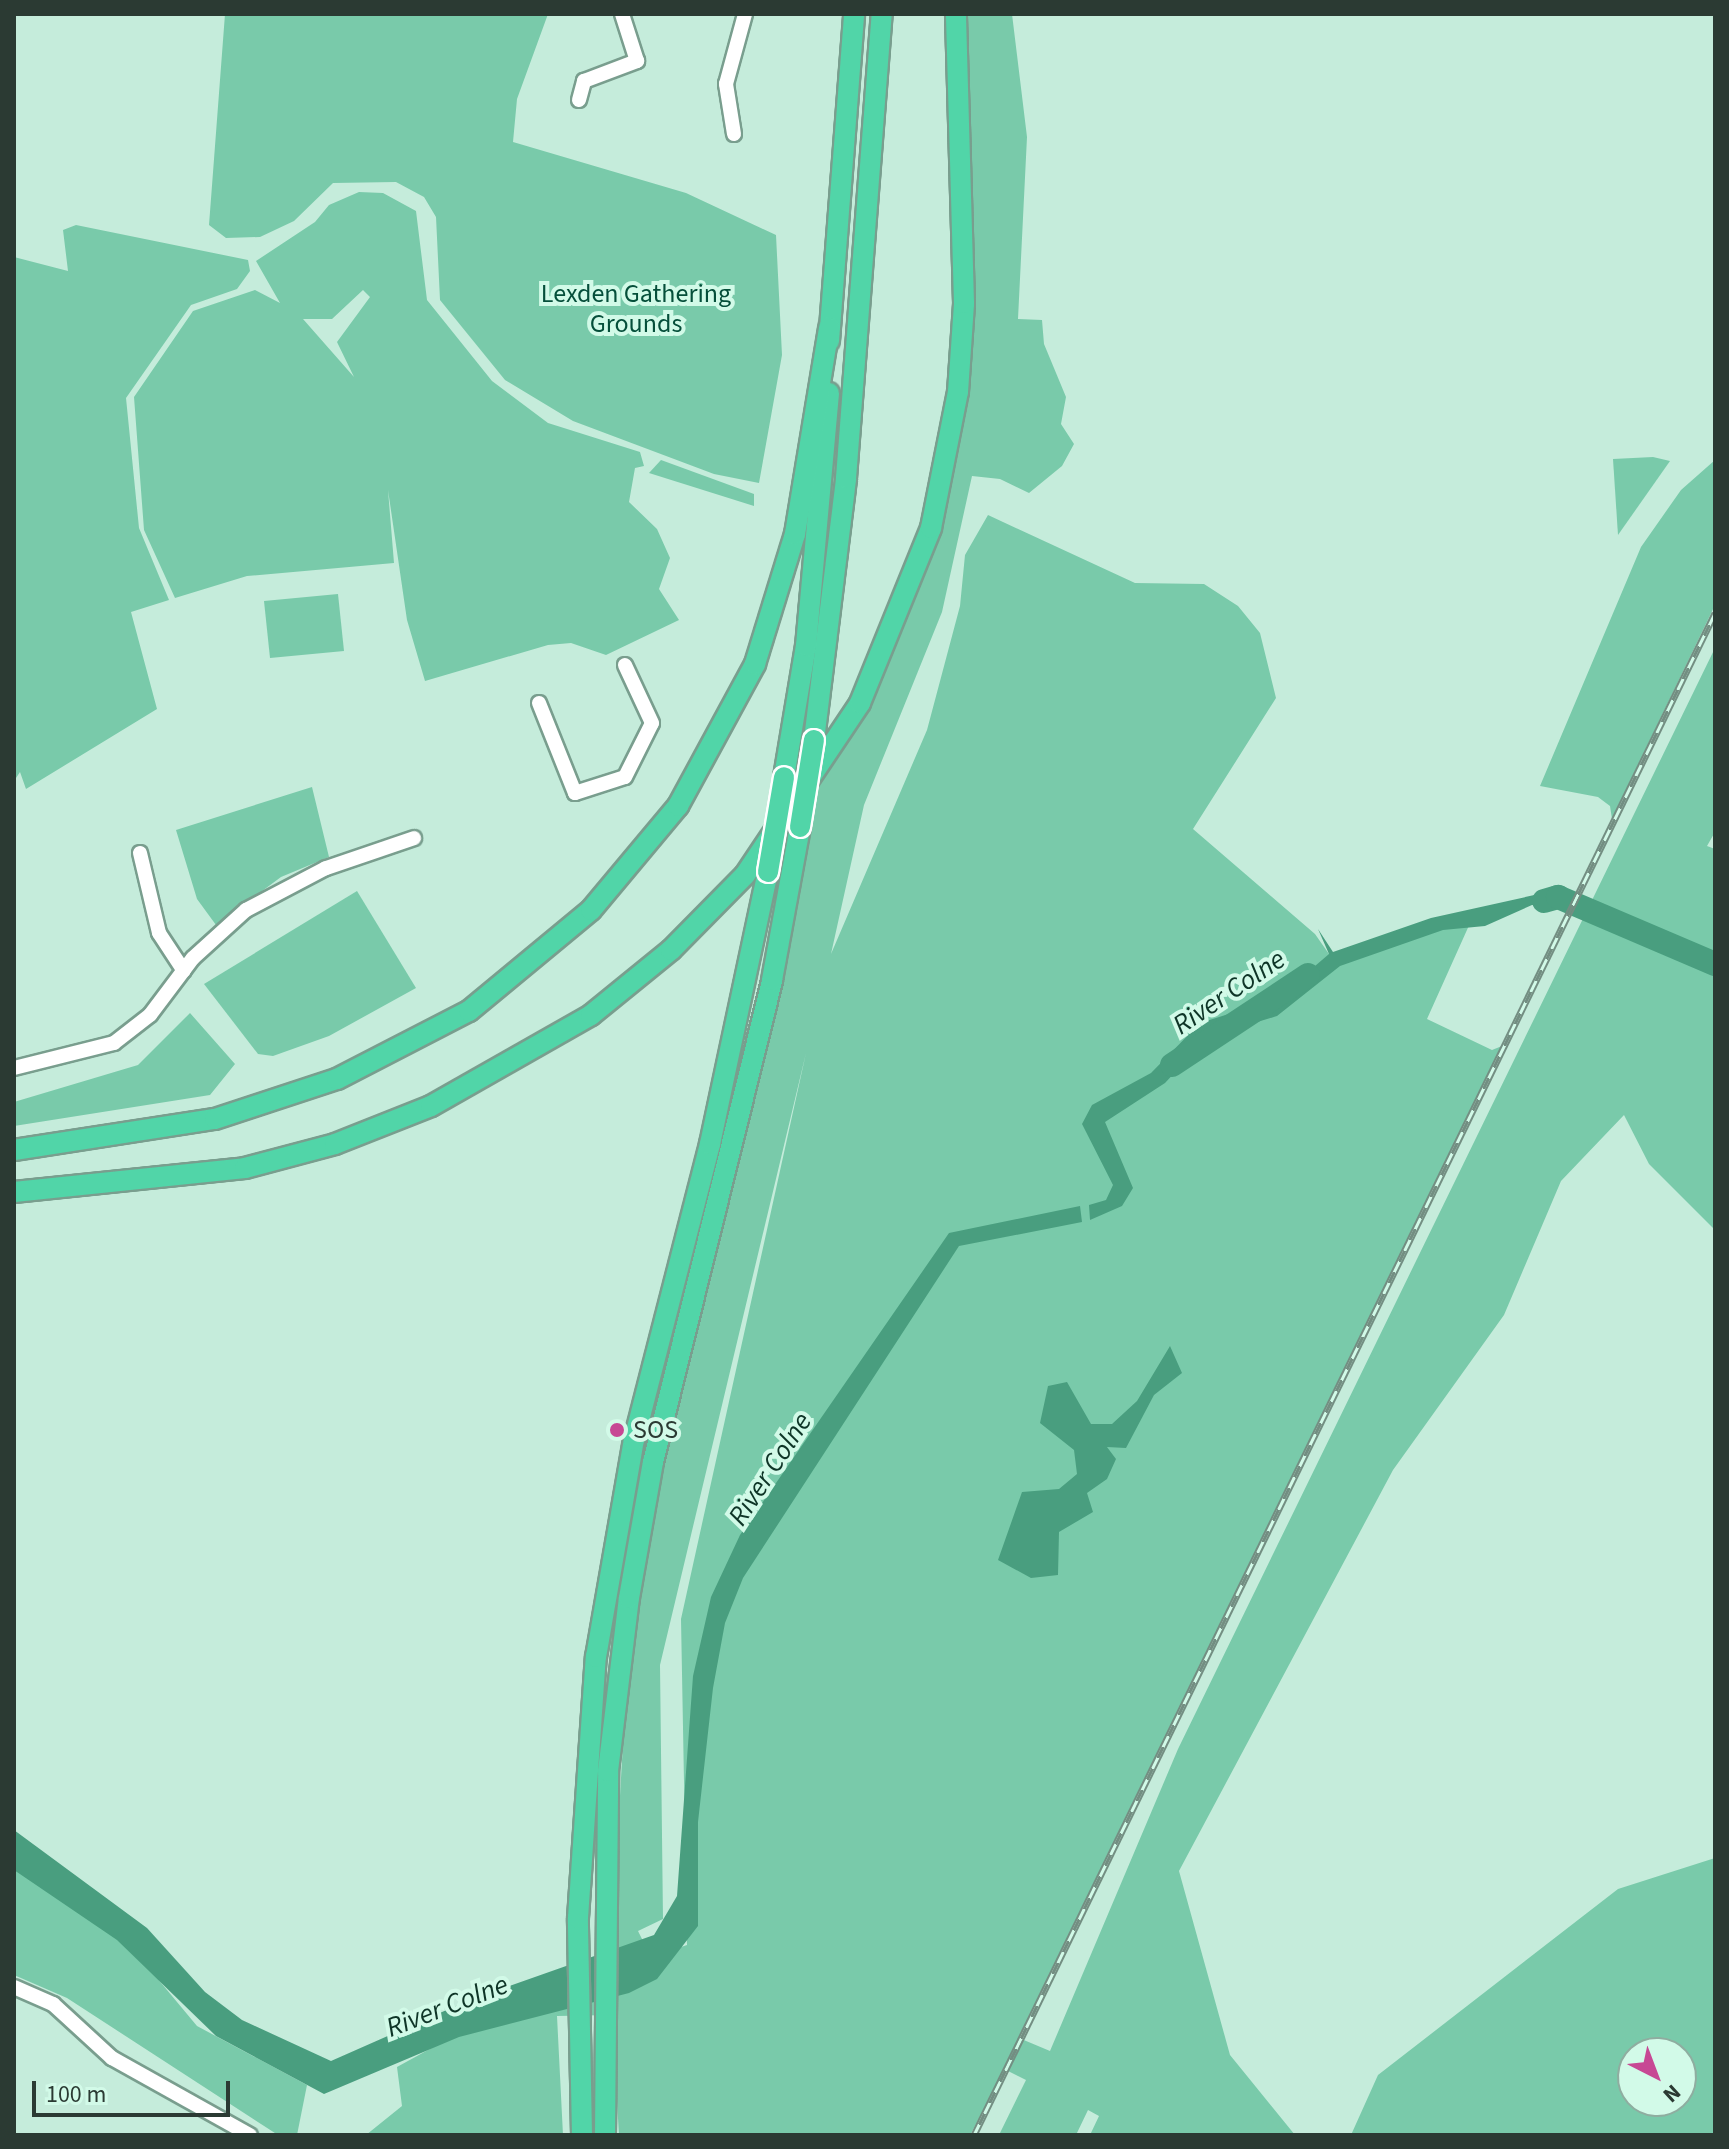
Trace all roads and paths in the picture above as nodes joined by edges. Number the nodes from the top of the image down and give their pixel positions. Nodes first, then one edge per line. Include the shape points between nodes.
1 (622, 14) edge
2 (745, 14) edge
3 (854, 14) edge
4 (882, 14) edge
5 (956, 14) edge
6 (579, 100) dead end
7 (734, 134) dead end
8 (829, 328) junction
9 (625, 665) dead end
10 (539, 703) dead end
11 (414, 838) dead end
12 (140, 853) dead end
13 (184, 971) junction
14 (14, 1068) edge
15 (14, 1150) edge
16 (14, 1192) edge
17 (14, 1987) edge
18 (250, 2135) edge
19 (582, 2135) edge
20 (605, 2135) edge

1 - 6 street via 637,61 584,81
2 - 7 street via 726,84
3 - 8 highway
4 - 20 highway, bridge via 846,478 814,740 744,1101 653,1462 608,1771 602,1919
5 - 16 highway via 964,318 934,515 902,613 860,703 745,875 671,950 591,1015 419,1112 245,1168
8 - 15 highway via 795,534 755,664 678,806 591,910 469,1011 337,1079 215,1119
8 - 19 highway, bridge via 817,536 768,872 632,1456 596,1657 578,1918
9 - 10 street via 652,723 625,777 575,793
11 - 13 street via 270,895 232,921
12 - 13 street via 159,933
13 - 14 street via 150,1015 114,1043
17 - 18 street via 53,2004 112,2058

